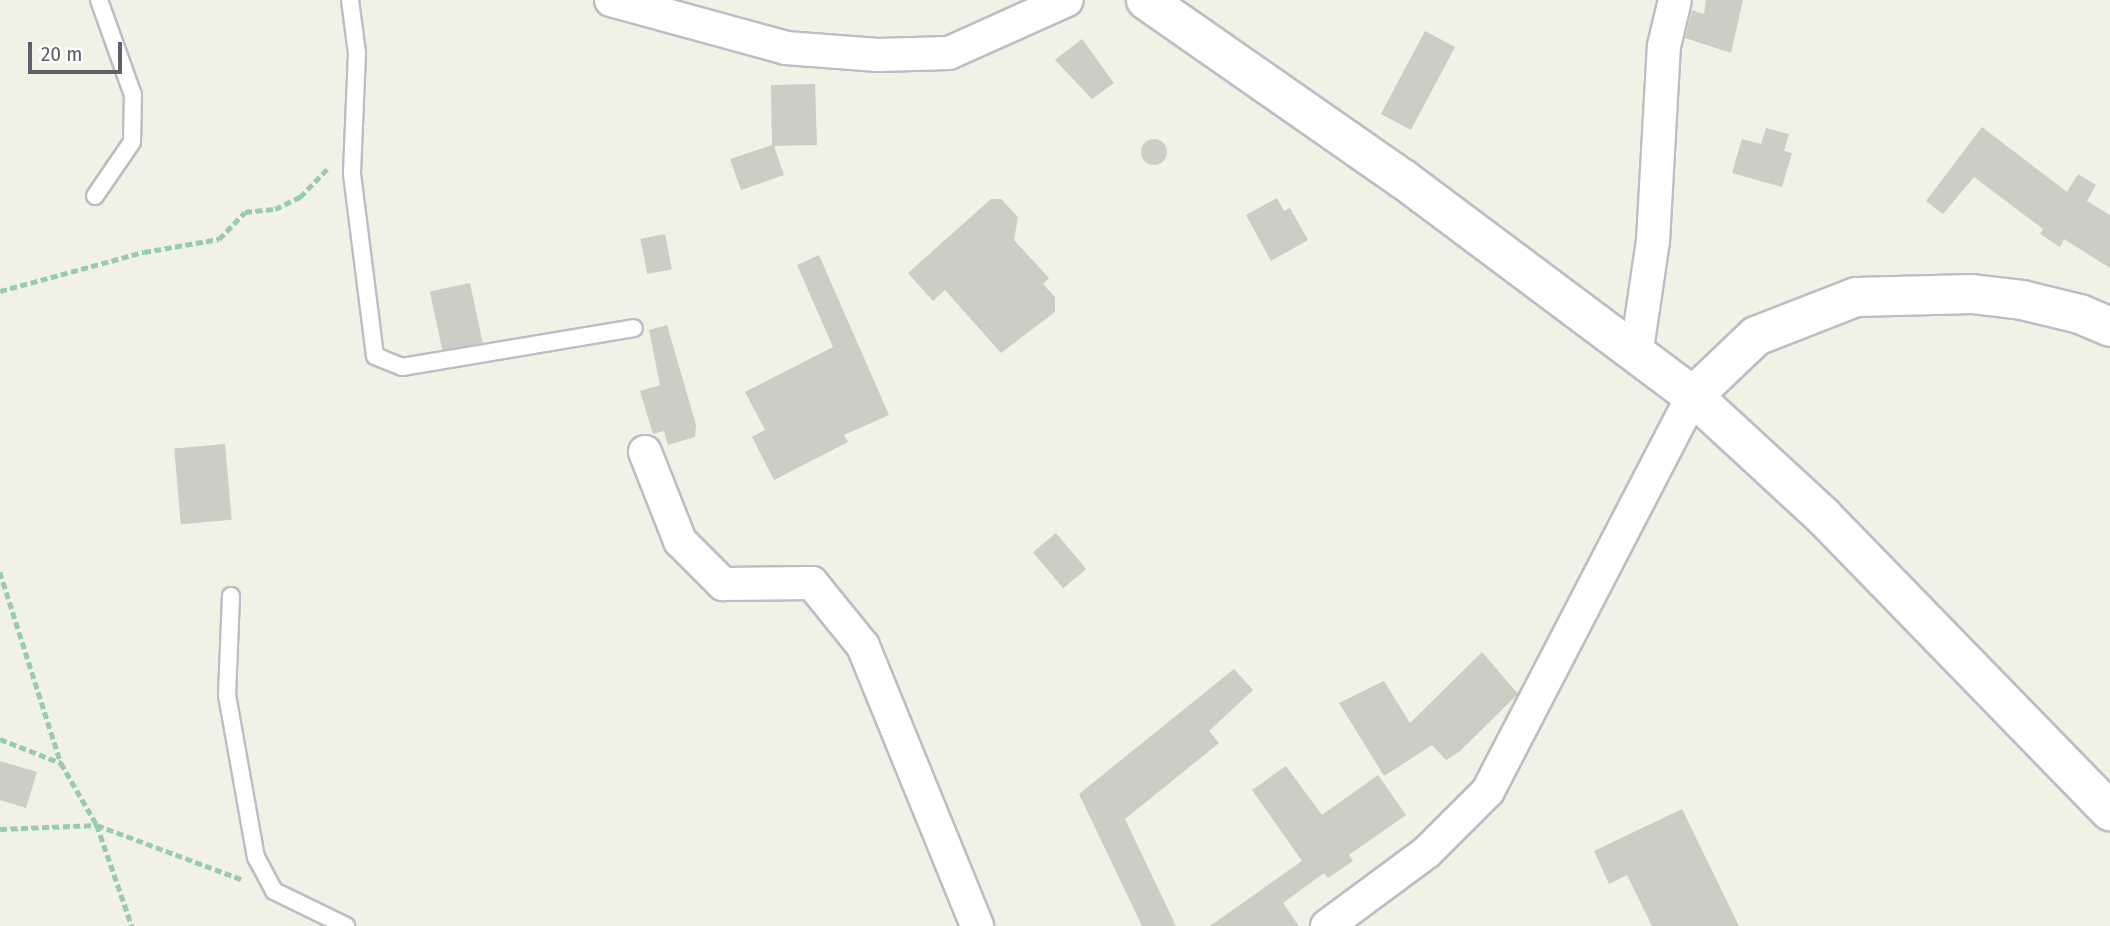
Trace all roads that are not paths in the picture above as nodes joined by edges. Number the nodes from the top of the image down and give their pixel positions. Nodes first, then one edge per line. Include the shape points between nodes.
1 (99, 0) edge
2 (351, 0) edge
3 (611, 0) edge
4 (1067, 0) edge
5 (1146, 0) edge
6 (1675, 0) edge
7 (95, 196) dead end
8 (2110, 327) edge
9 (634, 328) dead end
10 (1637, 349) junction
11 (1693, 396) junction
12 (645, 452) dead end
13 (231, 596) dead end
14 (2110, 811) edge
15 (346, 926) edge
16 (977, 926) edge
17 (1327, 926) edge

1 - 7 lane via 133,95 132,142
2 - 9 lane via 357,53 352,174 375,356 402,367
3 - 4 street via 786,48 878,55 949,53
5 - 10 street
6 - 10 street via 1664,46 1654,227
8 - 11 street via 2080,314 2009,298 1856,297 1756,336
10 - 11 street
11 - 14 street via 1823,516
11 - 17 street via 1488,791 1427,852
12 - 16 street via 653,462 680,541 723,584 812,583 863,646
13 - 15 lane via 227,695 256,857 274,891

